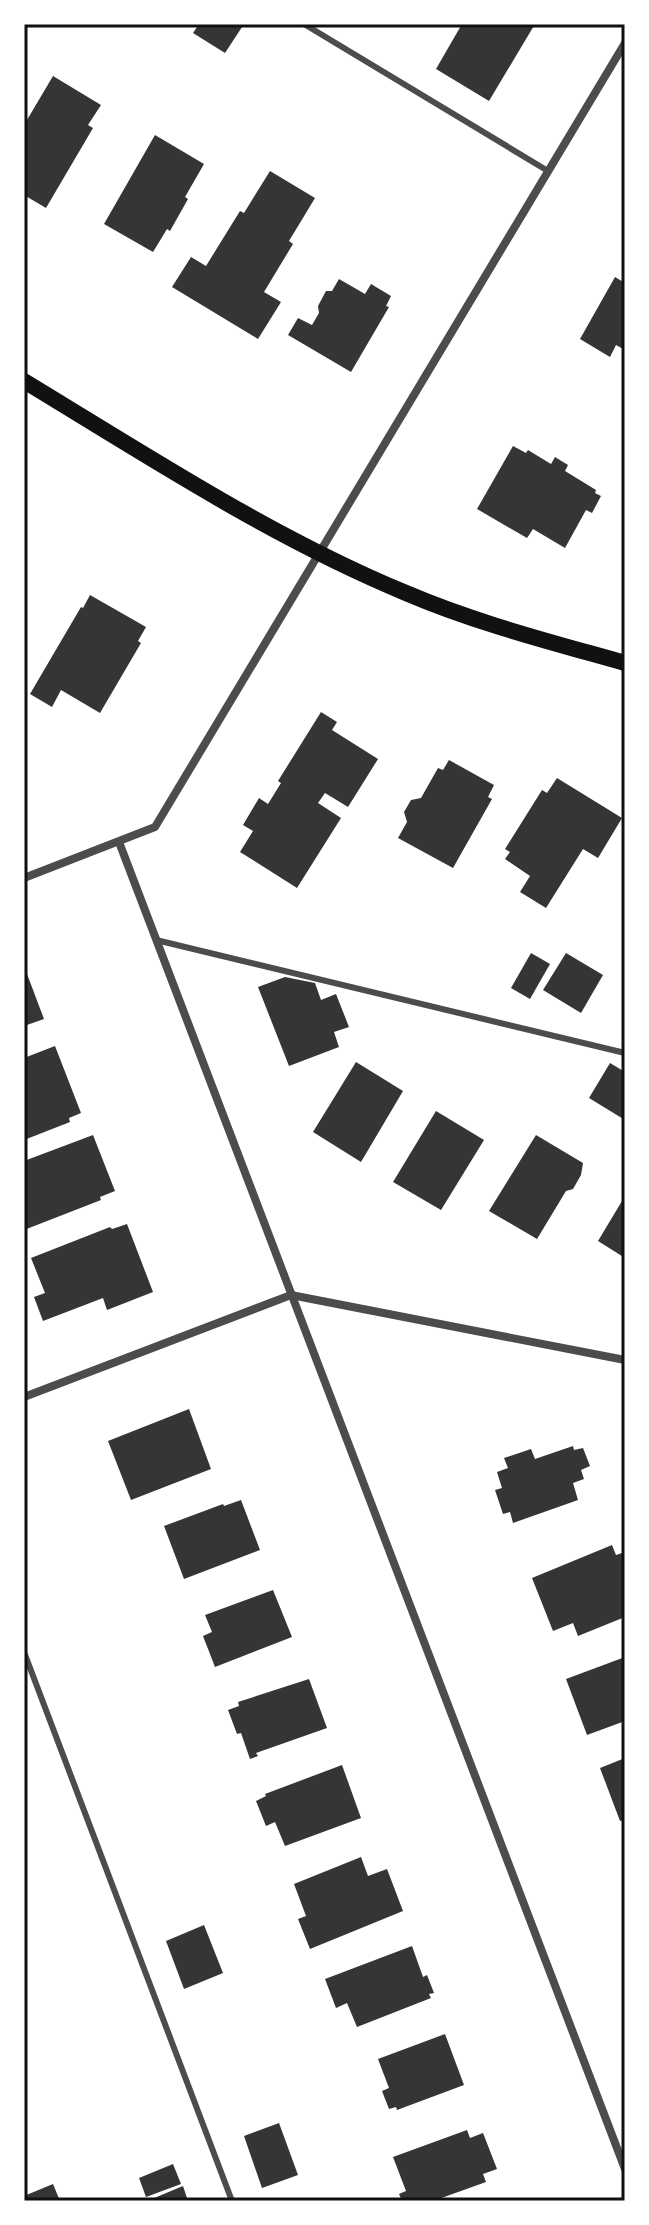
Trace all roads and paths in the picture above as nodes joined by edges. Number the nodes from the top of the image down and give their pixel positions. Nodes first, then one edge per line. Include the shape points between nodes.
1 (304, 24) edge
2 (625, 43) edge
3 (548, 171) junction
4 (24, 381) edge
5 (320, 553) junction
6 (625, 663) edge
7 (119, 842) junction
8 (24, 878) edge
9 (156, 940) junction
10 (625, 1053) edge
11 (291, 1295) junction
12 (625, 1360) edge
13 (24, 1397) edge
14 (24, 1652) edge
15 (625, 2169) edge
16 (232, 2201) edge

1 - 3 lane
2 - 3 street
3 - 5 street
4 - 5 main road
5 - 6 main road via 406,593 502,628
5 - 7 street via 155,827
7 - 8 street
7 - 9 street
9 - 10 lane
9 - 11 street
11 - 12 street
11 - 13 street
11 - 15 street
14 - 16 lane

